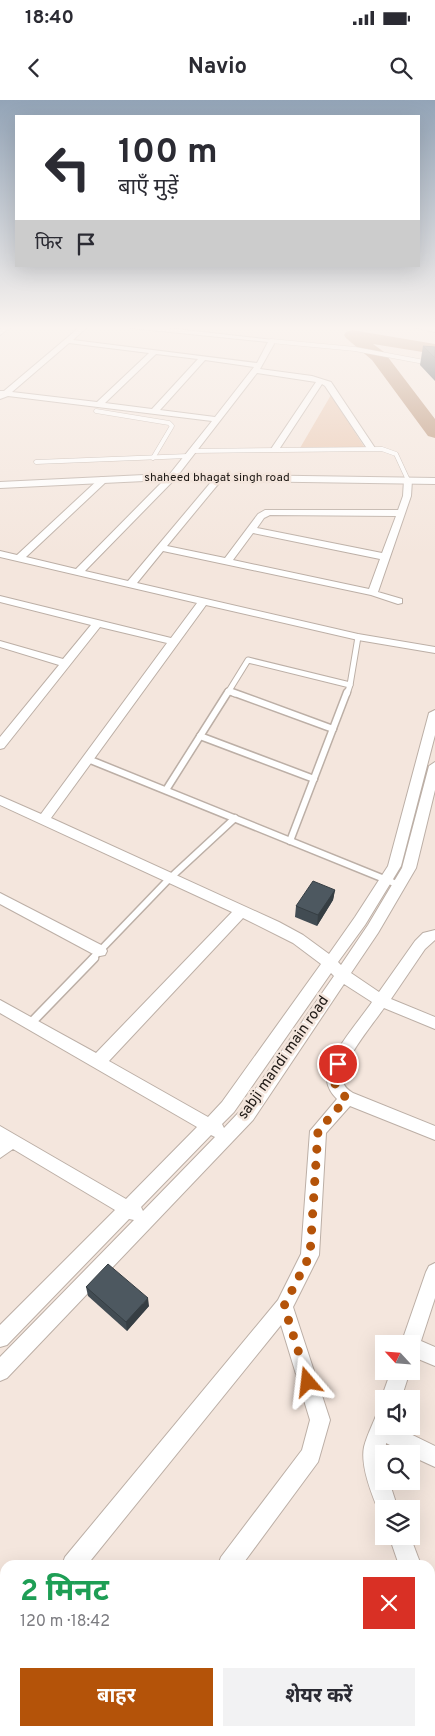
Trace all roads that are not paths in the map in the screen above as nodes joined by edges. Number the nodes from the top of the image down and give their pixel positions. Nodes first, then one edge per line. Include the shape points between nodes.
1 (56, 402) edge
2 (104, 402) edge
3 (163, 402) edge
4 (230, 402) edge
5 (306, 402) edge
6 (342, 402) edge
7 (98, 408) junction
8 (154, 412) junction
9 (216, 420) junction
10 (275, 448) junction
11 (372, 448) junction
12 (190, 453) junction
13 (153, 458) junction
14 (36, 462) dead end
15 (172, 477) junction
16 (220, 477) junction
17 (104, 479) junction
18 (408, 480) junction
19 (435, 481) edge
20 (0, 485) edge
21 (402, 513) junction
22 (251, 530) junction
23 (162, 548) junction
24 (0, 554) edge
25 (386, 557) junction
26 (19, 558) junction
27 (227, 562) junction
28 (78, 572) junction
29 (131, 584) junction
30 (373, 594) junction
31 (0, 599) edge
32 (398, 601) dead end
33 (203, 602) junction
34 (98, 623) junction
35 (358, 637) junction
36 (174, 642) junction
37 (0, 644) edge
38 (435, 650) edge
39 (65, 663) junction
40 (350, 685) junction
41 (228, 691) junction
42 (435, 713) edge
43 (333, 729) junction
44 (200, 736) junction
45 (0, 745) edge
46 (88, 758) junction
47 (435, 766) edge
48 (314, 780) junction
49 (166, 790) junction
50 (0, 800) edge
51 (235, 818) junction
52 (43, 820) junction
53 (290, 841) junction
54 (169, 879) junction
55 (392, 882) junction
56 (0, 898) edge
57 (241, 911) junction
58 (435, 935) edge
59 (100, 951) junction
60 (330, 963) junction
61 (342, 974) junction
62 (381, 1002) junction
63 (0, 1006) edge
64 (435, 1023) edge
65 (30, 1024) junction
66 (98, 1062) junction
67 (347, 1098) junction
68 (210, 1125) junction
69 (435, 1133) edge
70 (225, 1137) junction
71 (4, 1141) edge
72 (128, 1209) junction
73 (147, 1219) junction
74 (435, 1275) edge
75 (284, 1306) junction
76 (414, 1335) edge
77 (0, 1338) edge
78 (420, 1350) edge
79 (435, 1357) edge
80 (0, 1371) edge
81 (379, 1435) edge
82 (399, 1435) edge
83 (435, 1456) edge
84 (385, 1500) edge
85 (402, 1545) edge
86 (77, 1560) edge
87 (234, 1560) edge
88 (408, 1560) edge

1 - 7 street
2 - 7 street
3 - 8 street
4 - 9 street
5 - 10 street
6 - 11 street
7 - 8 street
7 - 13 lane via 169,423 172,426
8 - 9 street
9 - 12 street
10 - 11 lane
10 - 12 lane
11 - 18 lane via 396,454
12 - 13 lane
12 - 15 street
13 - 14 lane
15 - 16 street, shaheed bhagat singh road
15 - 17 street, shaheed bhagat singh road
15 - 28 street
16 - 18 street, shaheed bhagat singh road
16 - 23 street
17 - 20 street, shaheed bhagat singh road
17 - 26 street
18 - 19 street, shaheed bhagat singh road
18 - 21 street
21 - 22 street via 277,511 261,516
21 - 25 street
22 - 25 street
22 - 27 street
23 - 27 street
23 - 29 street
24 - 26 street
25 - 30 street
26 - 28 street
27 - 30 street
28 - 29 street
29 - 33 street
30 - 32 street
31 - 34 street
33 - 35 street
33 - 36 street
34 - 36 street
34 - 39 street
35 - 38 street
35 - 40 lane
36 - 46 street
37 - 39 street
39 - 45 street
40 - 41 lane via 248,660
40 - 43 lane
41 - 43 lane
41 - 44 lane
42 - 55 street
43 - 48 lane
44 - 48 lane
44 - 49 lane
46 - 49 lane
46 - 52 street
47 - 55 street, sabji mandi main road via 409,868
48 - 53 lane
49 - 51 lane
50 - 52 street
51 - 53 lane
51 - 54 lane
52 - 54 street
53 - 55 lane
54 - 57 street
54 - 59 lane
55 - 60 street
55 - 61 street, sabji mandi main road
56 - 59 street
57 - 60 street via 298,939
57 - 66 street
58 - 62 street via 420,945
59 - 65 lane
60 - 61 street
60 - 68 street via 228,1107
61 - 62 street
61 - 70 street, sabji mandi main road via 246,1115
62 - 64 street
62 - 67 street via 338,1064 334,1081 338,1092
63 - 65 street
65 - 66 street
66 - 68 street
67 - 69 street
67 - 75 street via 318,1131 310,1255
68 - 70 street
68 - 72 street
70 - 73 street, sabji mandi main road
71 - 72 street
72 - 73 street
72 - 77 street
73 - 80 street, sabji mandi main road
74 - 76 street
75 - 86 street
75 - 87 street via 320,1420 311,1455
78 - 79 street
81 - 84 street via 374,1448 376,1474
82 - 83 street
85 - 88 street

